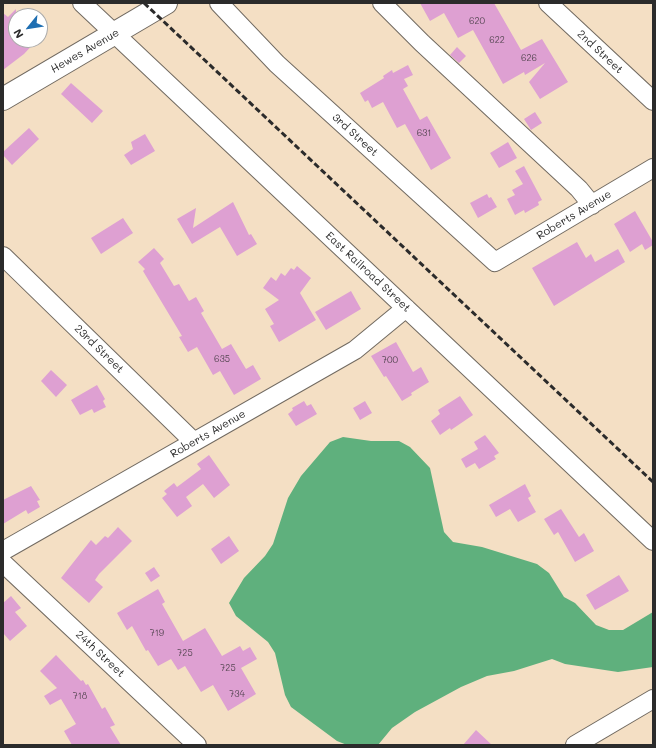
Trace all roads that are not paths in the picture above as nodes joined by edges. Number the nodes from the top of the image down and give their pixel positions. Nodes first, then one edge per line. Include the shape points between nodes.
1 (82, 3) edge
2 (166, 3) edge
3 (219, 3) edge
4 (382, 3) edge
5 (548, 3) edge
6 (115, 34) junction
7 (3, 99) edge
8 (653, 101) edge
9 (653, 168) edge
10 (592, 205) junction
11 (3, 256) edge
12 (495, 262) joint
13 (406, 308) junction
14 (194, 442) junction
15 (653, 541) edge
16 (3, 551) edge
17 (3, 563) edge
18 (653, 699) edge
19 (197, 745) edge
20 (576, 745) edge

1 - 6 street, East Railroad Street
2 - 6 main road, Hewes Avenue
3 - 12 street, 3rd Street via 277,64
4 - 10 street via 579,189
5 - 8 street, 2nd Street
6 - 7 main road, Hewes Avenue
6 - 13 street, East Railroad Street
9 - 10 street, Roberts Avenue
10 - 12 street, Roberts Avenue
11 - 14 street, 23rd Street
13 - 14 street, Roberts Avenue via 355,350
13 - 15 street, East Railroad Street
14 - 16 street, Roberts Avenue
17 - 19 street, 24th Street
18 - 20 street

